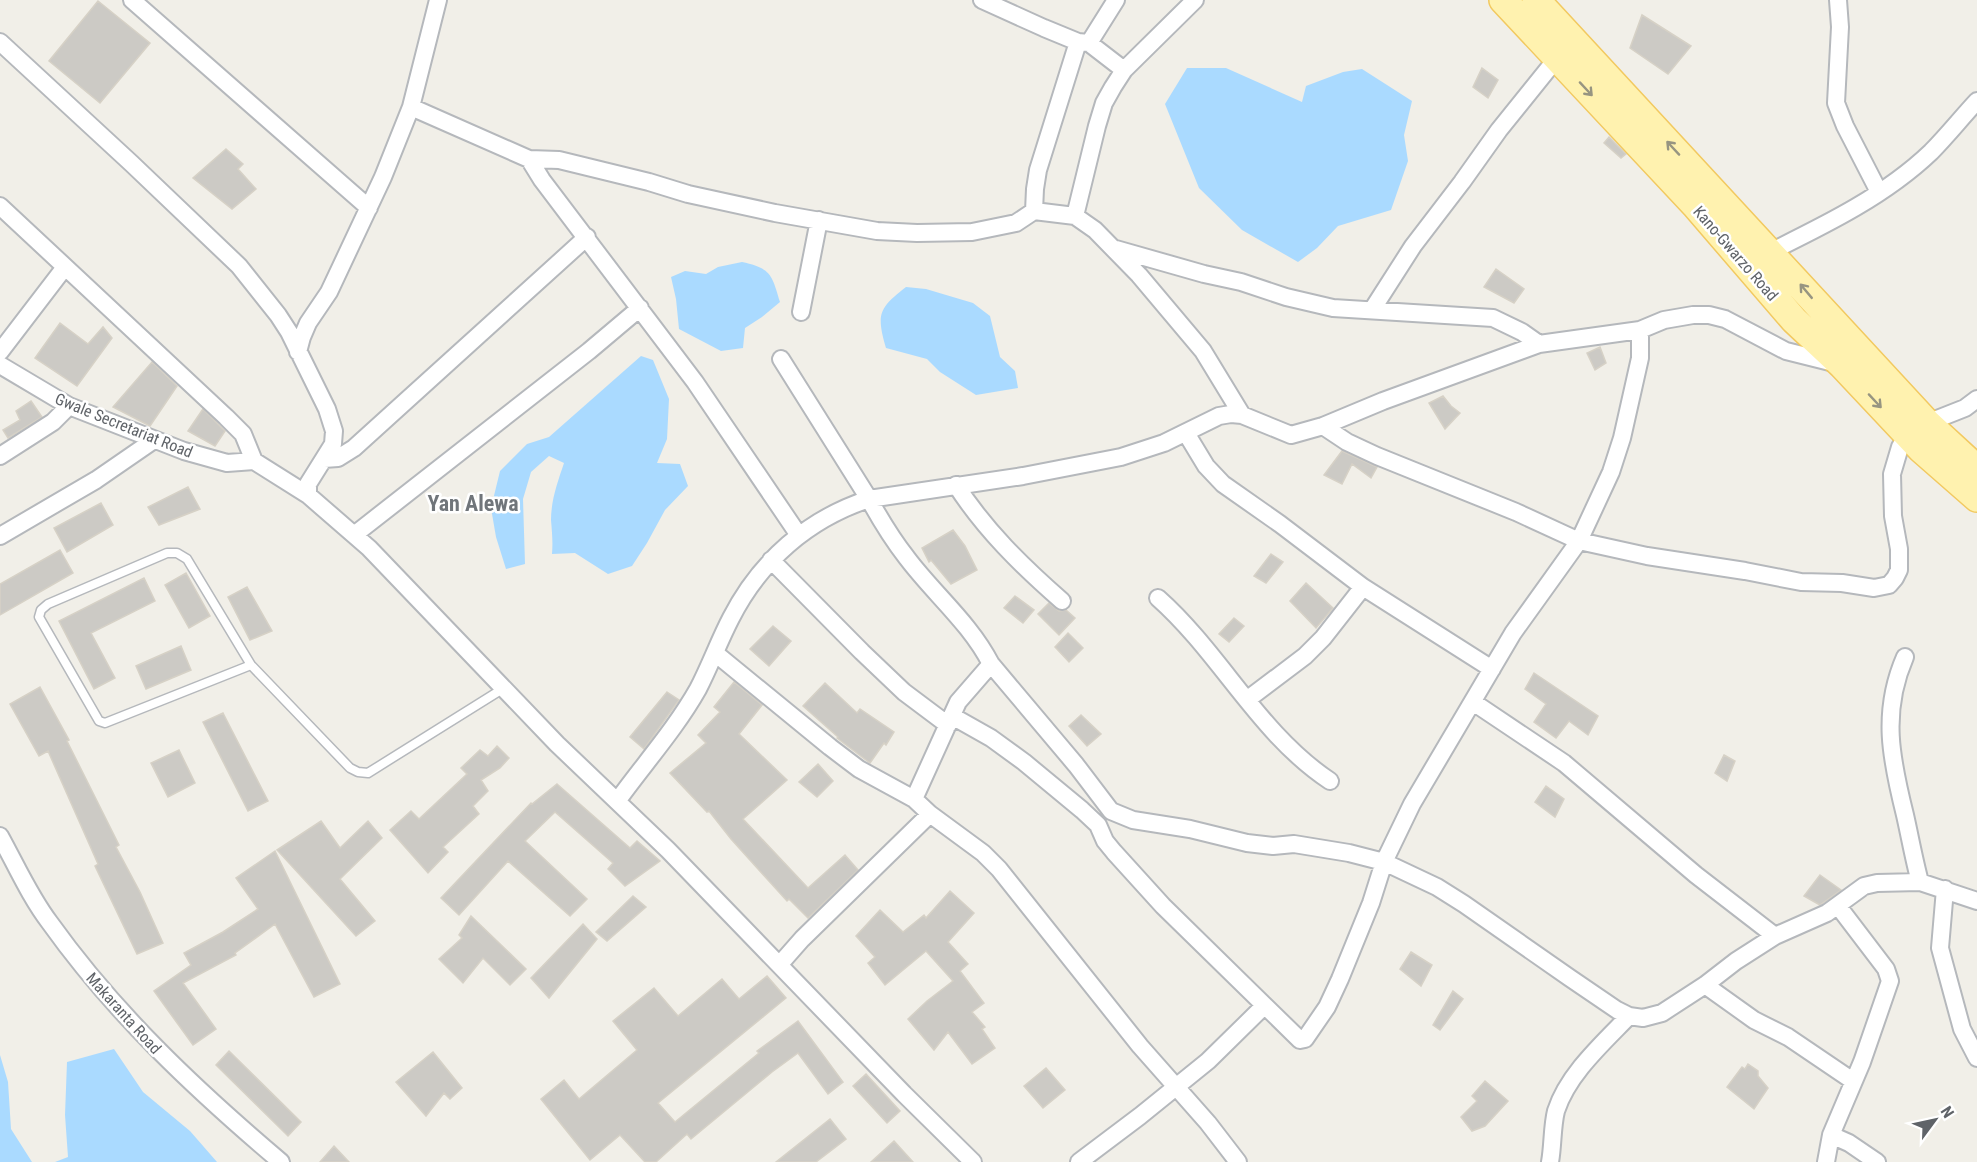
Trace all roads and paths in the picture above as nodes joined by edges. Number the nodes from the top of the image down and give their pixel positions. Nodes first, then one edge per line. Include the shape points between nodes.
1 (132, 0) edge
2 (438, 0) edge
3 (982, 0) edge
4 (1116, 0) edge
5 (1195, 0) edge
6 (1503, 0) edge
7 (1536, 0) edge
8 (1838, 0) edge
9 (0, 42) edge
10 (1083, 43) junction
11 (1557, 58) junction
12 (1124, 70) junction
13 (1977, 101) edge
14 (411, 107) junction
15 (529, 159) junction
16 (1879, 192) junction
17 (0, 206) edge
18 (369, 208) junction
19 (1034, 211) junction
20 (1075, 216) junction
21 (819, 220) junction
22 (588, 237) junction
23 (1115, 249) junction
24 (1768, 253) junction
25 (65, 267) junction
26 (640, 308) junction
27 (1372, 310) junction
28 (801, 312) dead end
29 (1820, 328) junction
30 (1640, 330) junction
31 (1539, 344) junction
32 (298, 352) junction
33 (781, 359) dead end
34 (0, 362) edge
35 (1842, 365) junction
36 (1977, 399) edge
37 (69, 406) junction
38 (1242, 415) junction
39 (1323, 426) junction
40 (1917, 429) junction
41 (1186, 433) junction
42 (154, 440) junction
43 (0, 456) edge
44 (324, 459) junction
45 (254, 461) junction
46 (1977, 469) edge
47 (956, 485) junction
48 (308, 495) junction
49 (1977, 498) edge
50 (869, 499) junction
51 (798, 534) junction
52 (354, 535) junction
53 (0, 536) edge
54 (1579, 541) junction
55 (771, 560) junction
56 (1364, 587) junction
57 (1158, 598) dead end
58 (1062, 601) dead end
59 (715, 653) junction
60 (1905, 657) dead end
61 (991, 664) junction
62 (251, 665) junction
63 (1492, 669) junction
64 (504, 688) junction
65 (1248, 699) junction
66 (1473, 702) junction
67 (950, 721) junction
68 (1330, 781) dead end
69 (914, 799) junction
70 (618, 800) junction
71 (1112, 811) junction
72 (930, 814) junction
73 (1098, 825) junction
74 (0, 836) edge
75 (1384, 862) junction
76 (1920, 882) junction
77 (1945, 889) junction
78 (1977, 901) edge
79 (1838, 906) junction
80 (1775, 936) junction
81 (780, 964) junction
82 (1705, 985) junction
83 (1264, 1006) junction
84 (1629, 1016) junction
85 (1977, 1058) edge
86 (1853, 1081) junction
87 (1176, 1088) junction
88 (1831, 1135) junction
89 (281, 1162) edge
90 (973, 1162) edge
91 (1079, 1162) edge
92 (1238, 1162) edge
93 (1550, 1162) edge
94 (1826, 1162) edge
95 (1877, 1162) edge

1 - 18 street
2 - 14 street
3 - 10 street
4 - 10 street
5 - 12 street
6 - 11 main road, Kano-Gwarzo Road
24 -> 7 main road, Kano-Gwarzo Road
8 - 16 street via 1836,103
9 - 32 street via 239,266 290,332
10 - 12 street
10 - 19 street via 1038,170
11 - 27 street via 1413,246
11 -> 29 main road, Kano-Gwarzo Road via 1687,197 1794,320
12 - 20 street via 1104,103
13 - 16 street via 1931,152
14 - 15 street
14 - 18 street
15 - 21 street via 559,160 688,194
15 - 22 street
16 - 24 street
17 - 25 street
18 - 32 street via 329,292 308,323
19 - 20 street
19 - 21 street via 1016,223 972,232 877,231
20 - 23 street
21 - 28 street
22 - 26 street
22 - 44 street via 354,448 338,458
23 - 27 street via 1311,304
23 - 38 street via 1203,351
29 -> 24 main road, Kano-Gwarzo Road via 1800,284
25 - 34 street
25 - 45 street via 226,417 243,435
26 - 51 street via 722,420
26 - 52 street
27 - 31 street via 1493,318
29 - 35 main road, Kano-Gwarzo Road
29 - 40 main road, Kano-Gwarzo Road
30 - 31 street
30 - 35 street via 1671,319 1709,315 1725,319 1786,351
30 - 54 street via 1640,358 1622,438
31 - 39 street
32 - 44 street via 333,425 333,444
33 - 50 street
34 - 37 street, Gwale Secretariat Road
35 -> 40 main road, Kano-Gwarzo Road
36 - 40 street
37 - 42 street, Gwale Secretariat Road
37 - 43 street via 53,422
38 - 39 street via 1291,435
38 - 41 street via 1219,416
39 - 54 street via 1377,456
40 - 46 main road, Kano-Gwarzo Road
40 - 49 main road, Kano-Gwarzo Road via 1935,463
40 - 54 street via 1900,447 1892,474 1899,570 1884,587 1801,582
41 - 47 street via 1121,457
41 - 56 street via 1206,466 1223,484
42 - 45 street, Gwale Secretariat Road via 227,463
42 - 53 street via 96,480
44 - 48 street via 308,484
45 - 48 street
47 - 50 street
47 - 58 street via 988,529
48 - 52 street
50 - 51 street via 848,506
50 - 61 street via 907,558 981,645
51 - 55 street
52 - 64 street
54 - 63 street
55 - 59 street via 741,600
55 - 67 street via 904,692
56 - 63 street
56 - 65 street via 1305,656
57 - 65 street
59 - 69 street via 859,769
59 - 70 street via 688,705
60 - 76 street via 1890,712 1891,756
61 - 67 street via 958,702
61 - 71 street
62 - 62 lane via 114,721 102,722 39,617 48,604 167,553 177,553 187,559
62 - 64 lane via 350,768 368,773
63 - 66 street
64 - 70 street
65 - 68 street via 1265,724 1301,760
66 - 75 street via 1412,804
66 - 80 street via 1564,763
67 - 69 street
67 - 73 street via 990,738
69 - 72 street
70 - 81 street
71 - 73 street
71 - 75 street via 1133,820 1247,843 1294,844
72 - 81 street
72 - 87 street via 999,868
73 - 83 street via 1105,841 1163,906
74 - 89 street, Makaranta Road via 48,921 100,988 169,1061
75 - 83 street via 1353,949 1327,1007 1308,1036 1300,1040
75 - 84 street via 1437,887
76 - 77 street
76 - 79 street via 1864,886
77 - 78 street
77 - 85 street via 1940,948 1962,1029
79 - 80 street
79 - 86 street via 1889,975 1888,990
80 - 82 street
81 - 90 street
82 - 84 street via 1662,1013 1643,1018
82 - 86 street
83 - 87 street
84 - 93 street via 1590,1057 1567,1090 1556,1111
86 - 88 street
87 - 91 street
87 - 92 street
88 - 94 street
88 - 95 street

